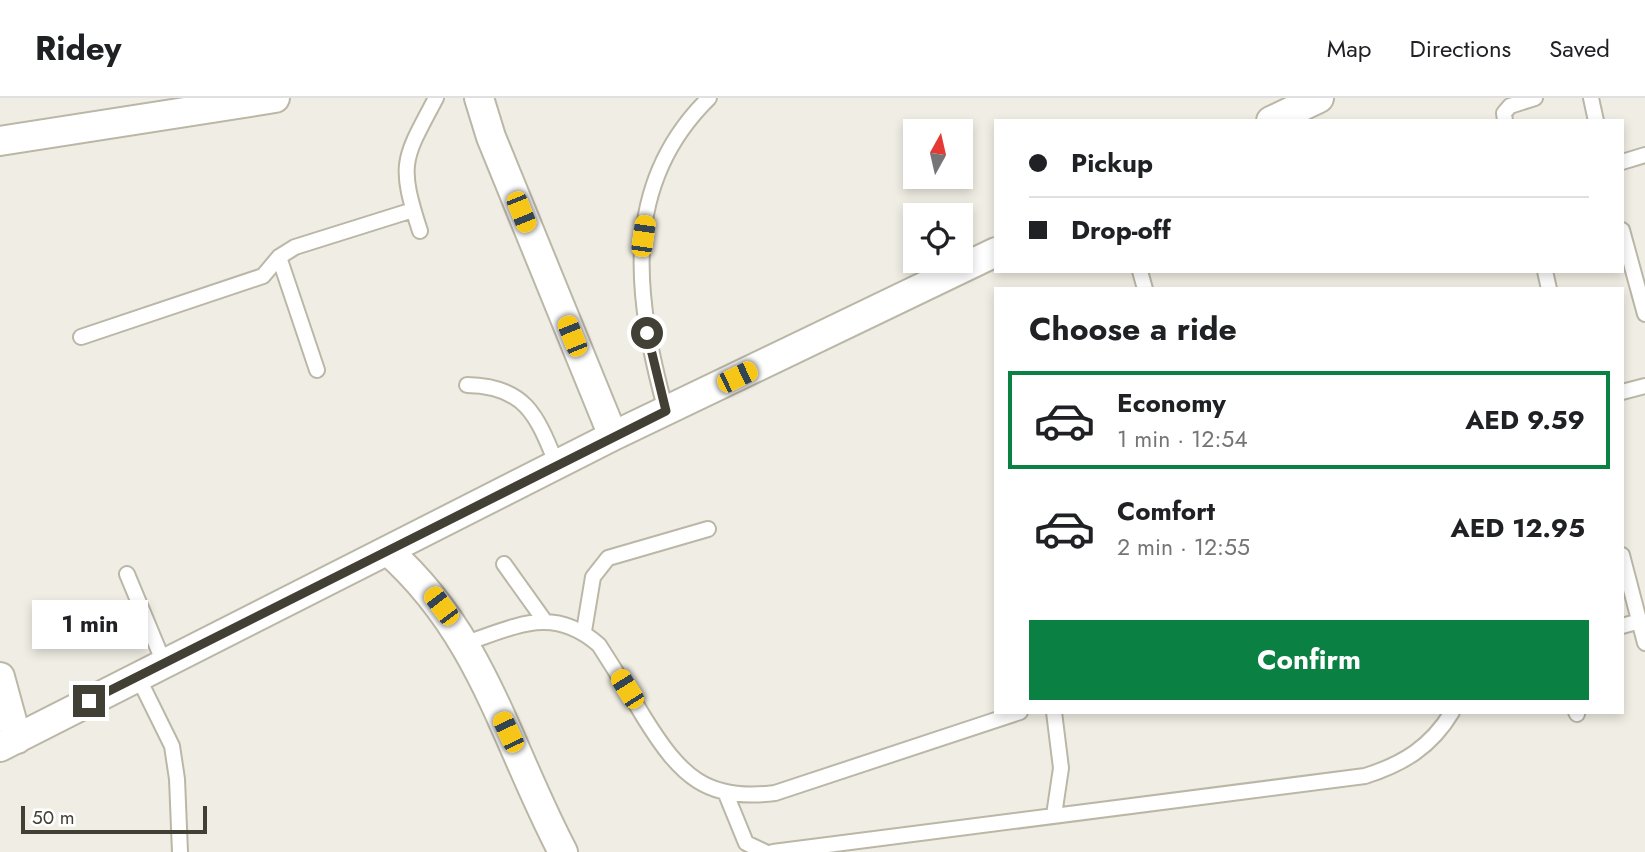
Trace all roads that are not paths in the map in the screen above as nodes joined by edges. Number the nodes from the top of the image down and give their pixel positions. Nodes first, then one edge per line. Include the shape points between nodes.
1 (275, 98) edge
2 (436, 98) edge
3 (480, 98) edge
4 (709, 98) edge
5 (1319, 98) edge
6 (1535, 98) edge
7 (1591, 98) edge
8 (1275, 119) edge
9 (1505, 119) edge
10 (1596, 119) edge
11 (0, 141) edge
12 (1645, 155) edge
13 (1624, 161) edge
14 (413, 210) junction
15 (420, 231) dead end
16 (1624, 237) edge
17 (994, 253) edge
18 (279, 257) junction
19 (1645, 314) edge
20 (81, 337) dead end
21 (317, 370) dead end
22 (467, 385) dead end
23 (1645, 386) edge
24 (1624, 391) edge
25 (666, 411) junction
26 (612, 436) junction
27 (557, 465) junction
28 (708, 530) dead end
29 (388, 551) junction
30 (1624, 562) edge
31 (504, 564) dead end
32 (127, 574) dead end
33 (544, 620) junction
34 (1640, 621) junction
35 (1624, 625) edge
36 (584, 631) junction
37 (466, 643) junction
38 (1645, 643) edge
39 (164, 663) junction
40 (0, 677) edge
41 (138, 677) junction
42 (1014, 714) edge
43 (1054, 714) edge
44 (1451, 714) edge
45 (9, 743) edge
46 (726, 794) junction
47 (1054, 815) junction
48 (180, 852) edge
49 (563, 852) edge
50 (765, 852) edge
51 (774, 852) edge

1 - 11 street
2 - 14 lane via 407,156 405,172
3 - 26 street via 491,137
4 - 25 lane via 673,143 645,217 641,295
5 - 8 street
6 - 9 lane via 1510,106
7 - 10 lane
12 - 13 lane
14 - 15 lane
14 - 18 lane via 295,247
16 - 19 lane
17 - 25 street
18 - 20 lane via 263,276
18 - 21 lane
22 - 27 lane via 489,386 524,402 540,422
23 - 24 lane
25 - 26 street
26 - 27 street
27 - 29 street
28 - 36 lane via 608,558 593,577
29 - 37 street via 432,593
29 - 39 street
30 - 34 lane
31 - 33 lane
32 - 39 lane
33 - 36 lane
33 - 37 lane
34 - 35 lane
34 - 38 lane
36 - 46 lane via 599,645 668,755 684,773
37 - 49 street
39 - 41 street
40 - 45 street
41 - 45 street
41 - 48 lane via 172,746
42 - 46 lane via 775,793 751,797
43 - 47 lane via 1061,768
44 - 47 lane via 1420,751 1394,767 1365,776
46 - 50 lane via 746,843
47 - 51 lane

